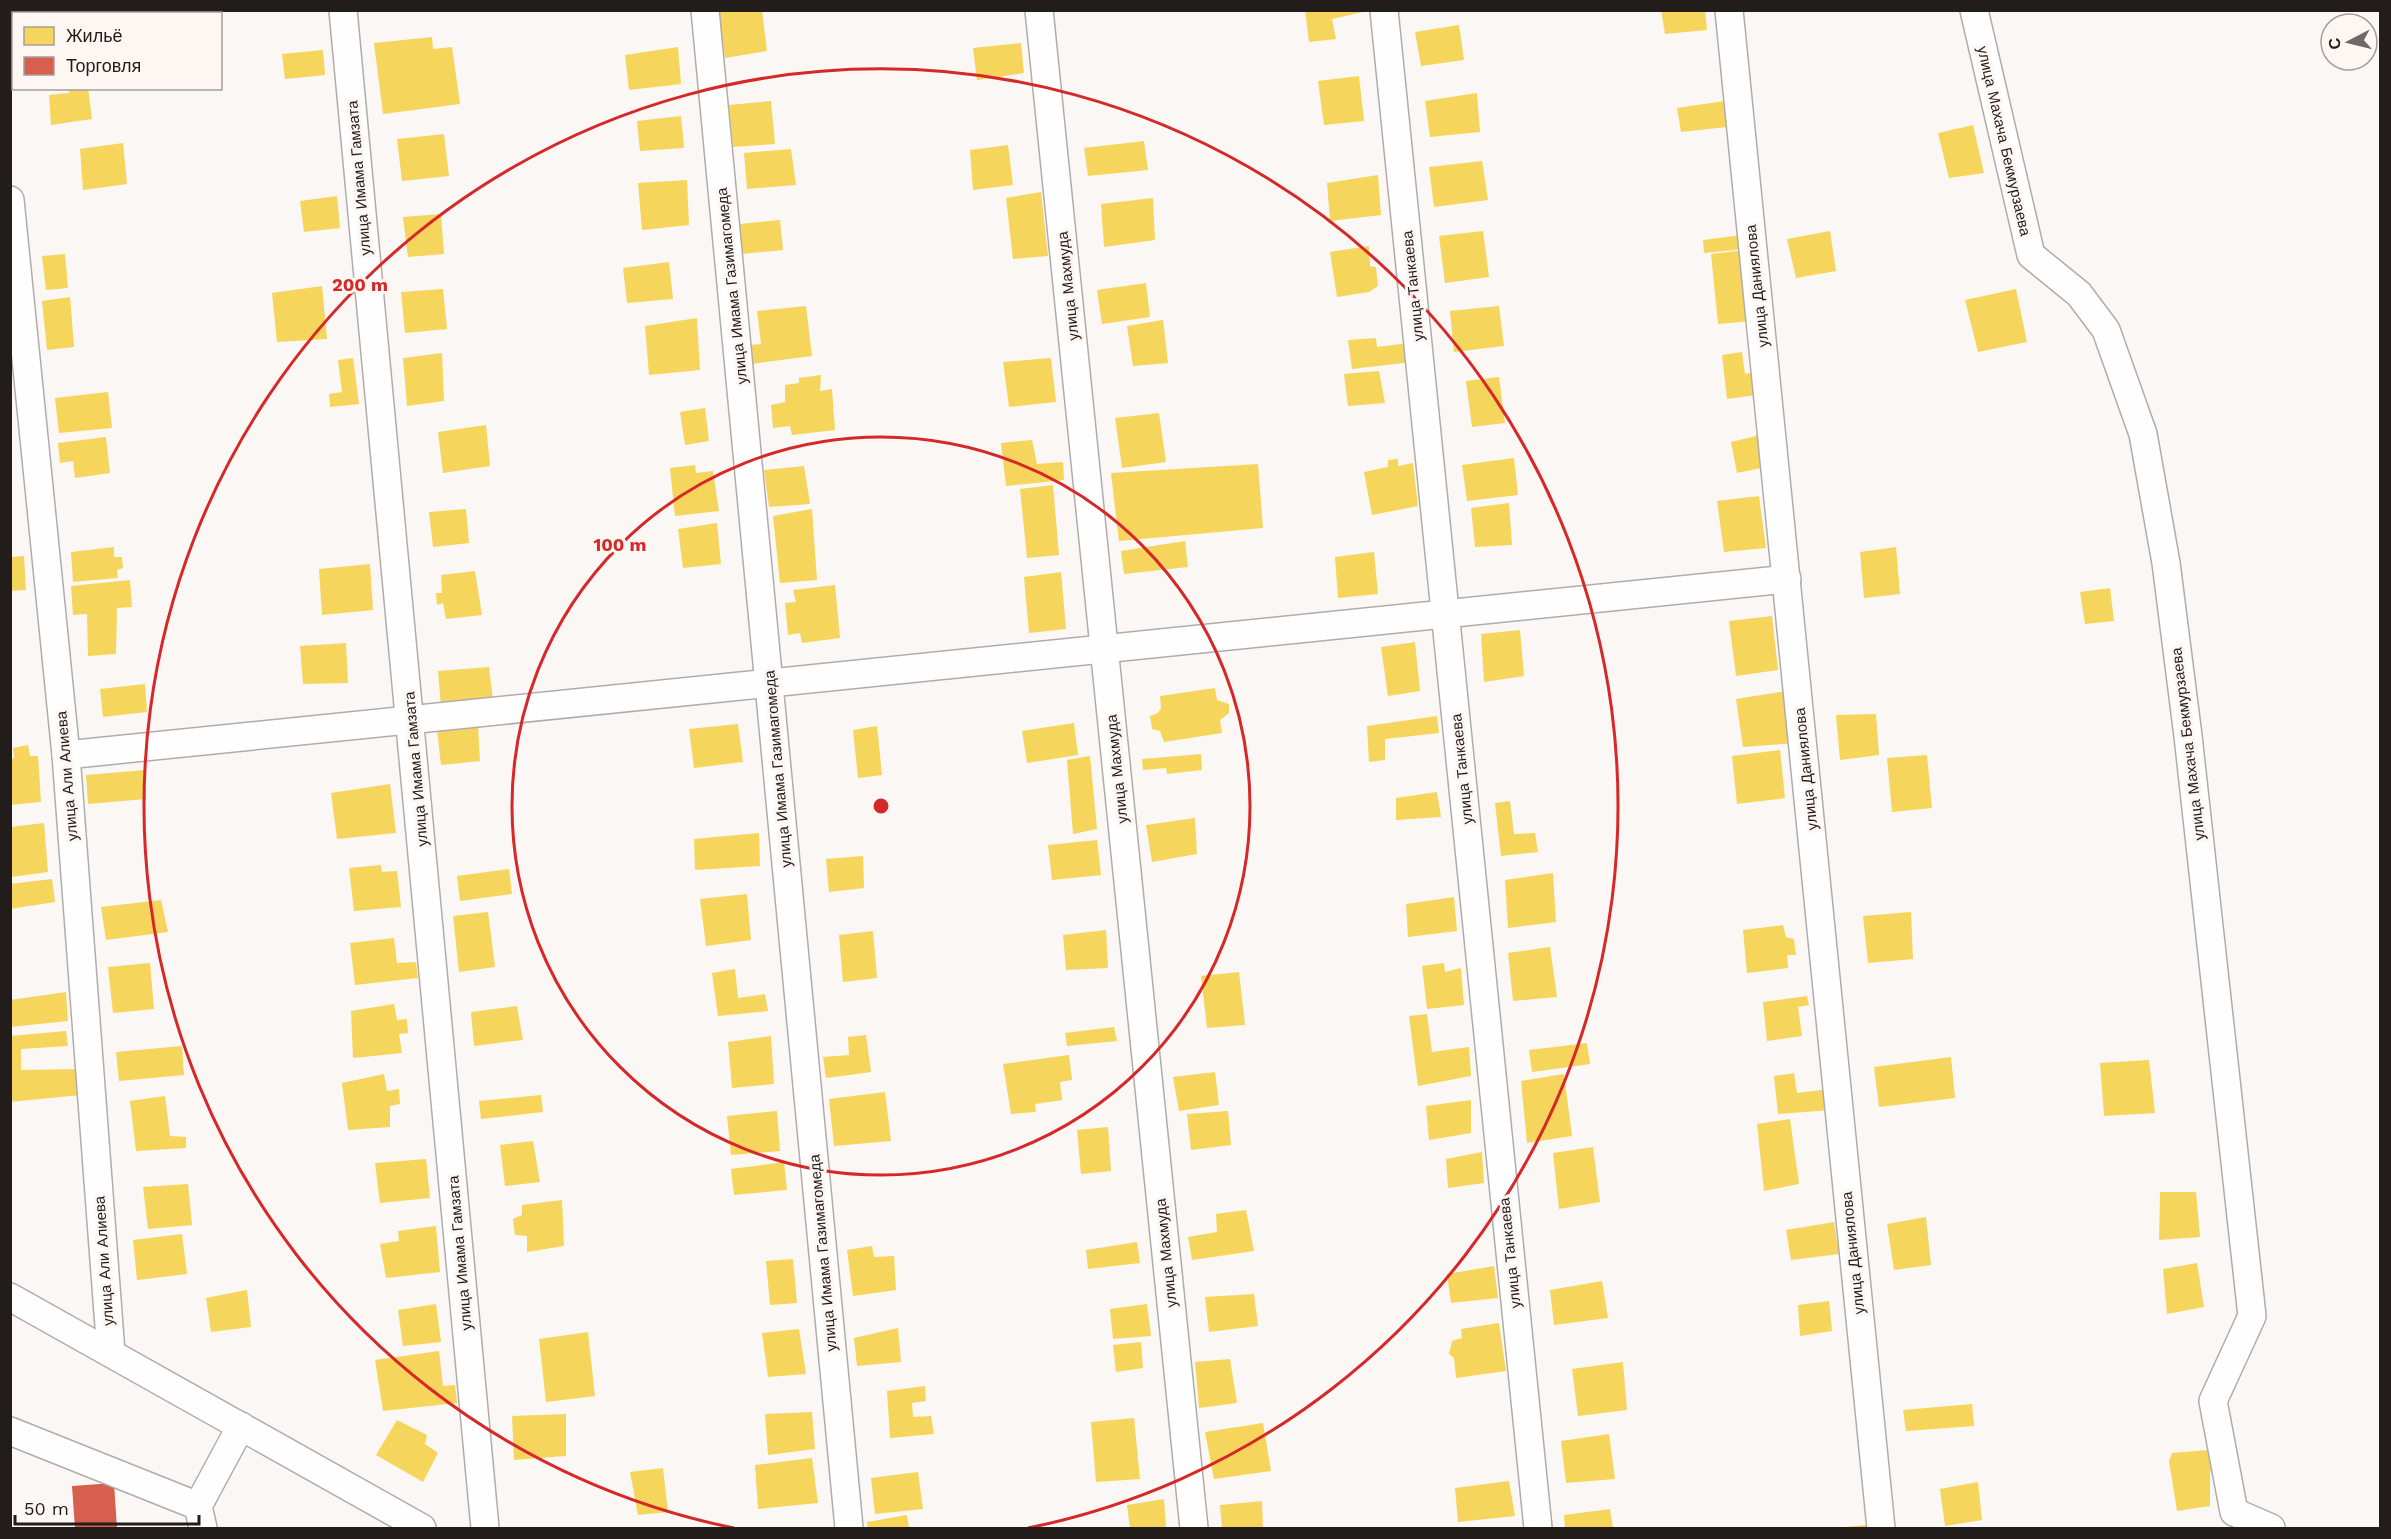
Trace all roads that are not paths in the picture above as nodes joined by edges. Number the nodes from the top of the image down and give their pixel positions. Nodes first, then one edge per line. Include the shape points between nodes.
1 (343, 10) edge
2 (705, 10) edge
3 (1039, 10) edge
4 (1384, 10) edge
5 (1729, 10) edge
6 (1974, 10) edge
7 (10, 200) edge
8 (1787, 579) junction
9 (1446, 614) junction
10 (1105, 649) junction
11 (770, 683) junction
12 (411, 720) junction
13 (66, 755) junction
14 (10, 1297) edge
15 (111, 1353) junction
16 (241, 1426) junction
17 (10, 1431) edge
18 (201, 1517) edge
19 (413, 1526) edge
20 (485, 1528) edge
21 (849, 1528) edge
22 (1194, 1528) edge
23 (1538, 1528) edge
24 (1881, 1528) edge
25 (2271, 1528) edge

1 - 12 street, улица Имама Гамзата
2 - 11 street, улица Имама Газимагомеда
3 - 10 street, улица Махмуда
4 - 9 street, улица Танкаева
5 - 8 street, улица Даниялова
6 - 25 street, улица Махача Бекмурзаева via 2031,255 2079,294 2106,330 2143,434 2166,563 2188,736 2252,1316 2214,1401 2234,1512
7 - 13 street, улица Али Алиева
8 - 9 street
8 - 24 street, улица Даниялова
9 - 10 street
9 - 23 street, улица Танкаева
10 - 11 street
10 - 22 street, улица Махмуда
11 - 12 street
11 - 21 street, улица Имама Газимагомеда
12 - 13 street
12 - 20 street, улица Имама Гамзата
13 - 15 street, улица Али Алиева
14 - 15 street
15 - 16 street
16 - 18 street
16 - 19 street
17 - 18 street

